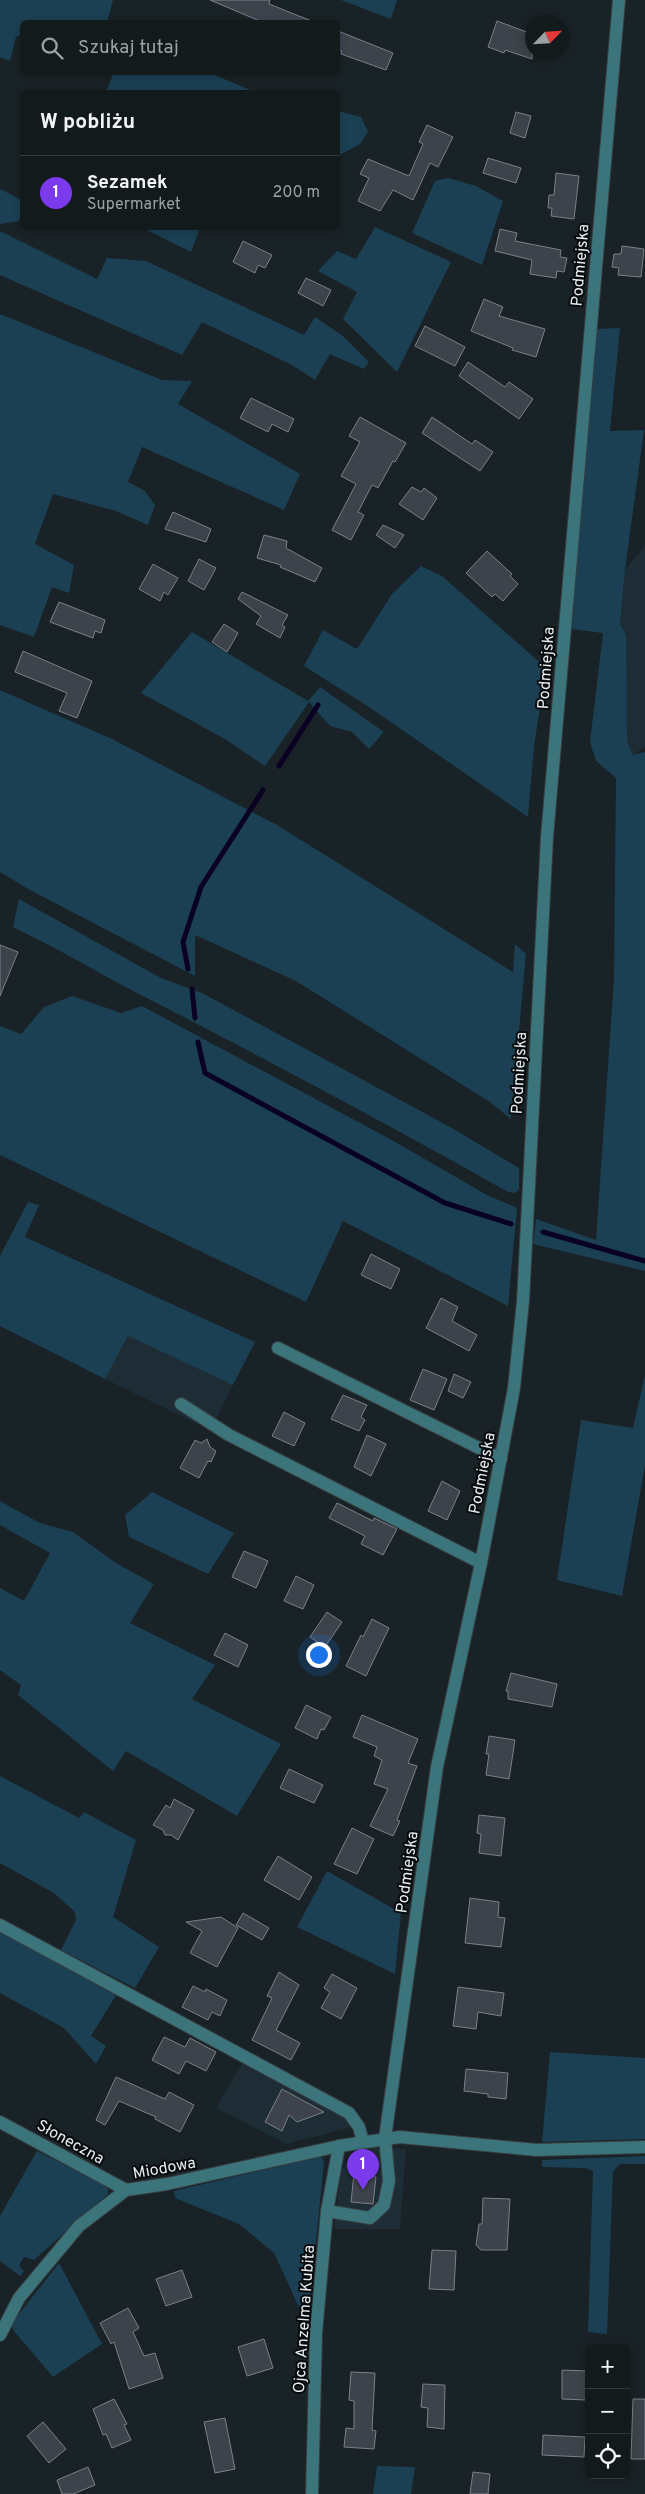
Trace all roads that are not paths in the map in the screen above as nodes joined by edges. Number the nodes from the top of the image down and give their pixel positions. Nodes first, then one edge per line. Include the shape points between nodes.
1 (618, 0) edge
2 (278, 1348) dead end
3 (181, 1404) dead end
4 (501, 1459) junction
5 (481, 1563) junction
6 (0, 1925) edge
7 (0, 2122) edge
8 (385, 2138) junction
9 (363, 2142) junction
10 (339, 2146) junction
11 (645, 2147) edge
12 (126, 2190) junction
13 (327, 2211) junction
14 (0, 2335) edge
15 (312, 2494) edge

1 - 4 street, Podmiejska via 547,837 523,1301 514,1388
2 - 4 street
3 - 5 street via 229,1436
4 - 5 street, Podmiejska
5 - 8 street, Podmiejska via 437,1767
6 - 9 street via 349,2113 359,2127
7 - 12 street, Słoneczna
8 - 9 street, Miodowa
8 - 11 street, Miodowa via 536,2150
8 - 13 street, Podmiejska via 389,2181 384,2205 370,2218
9 - 10 street, Miodowa
10 - 12 street, Miodowa
10 - 13 street, Ojca Anzelma Kubita
12 - 14 street, Miodowa via 79,2226 19,2298
13 - 15 street, Ojca Anzelma Kubita via 316,2333

